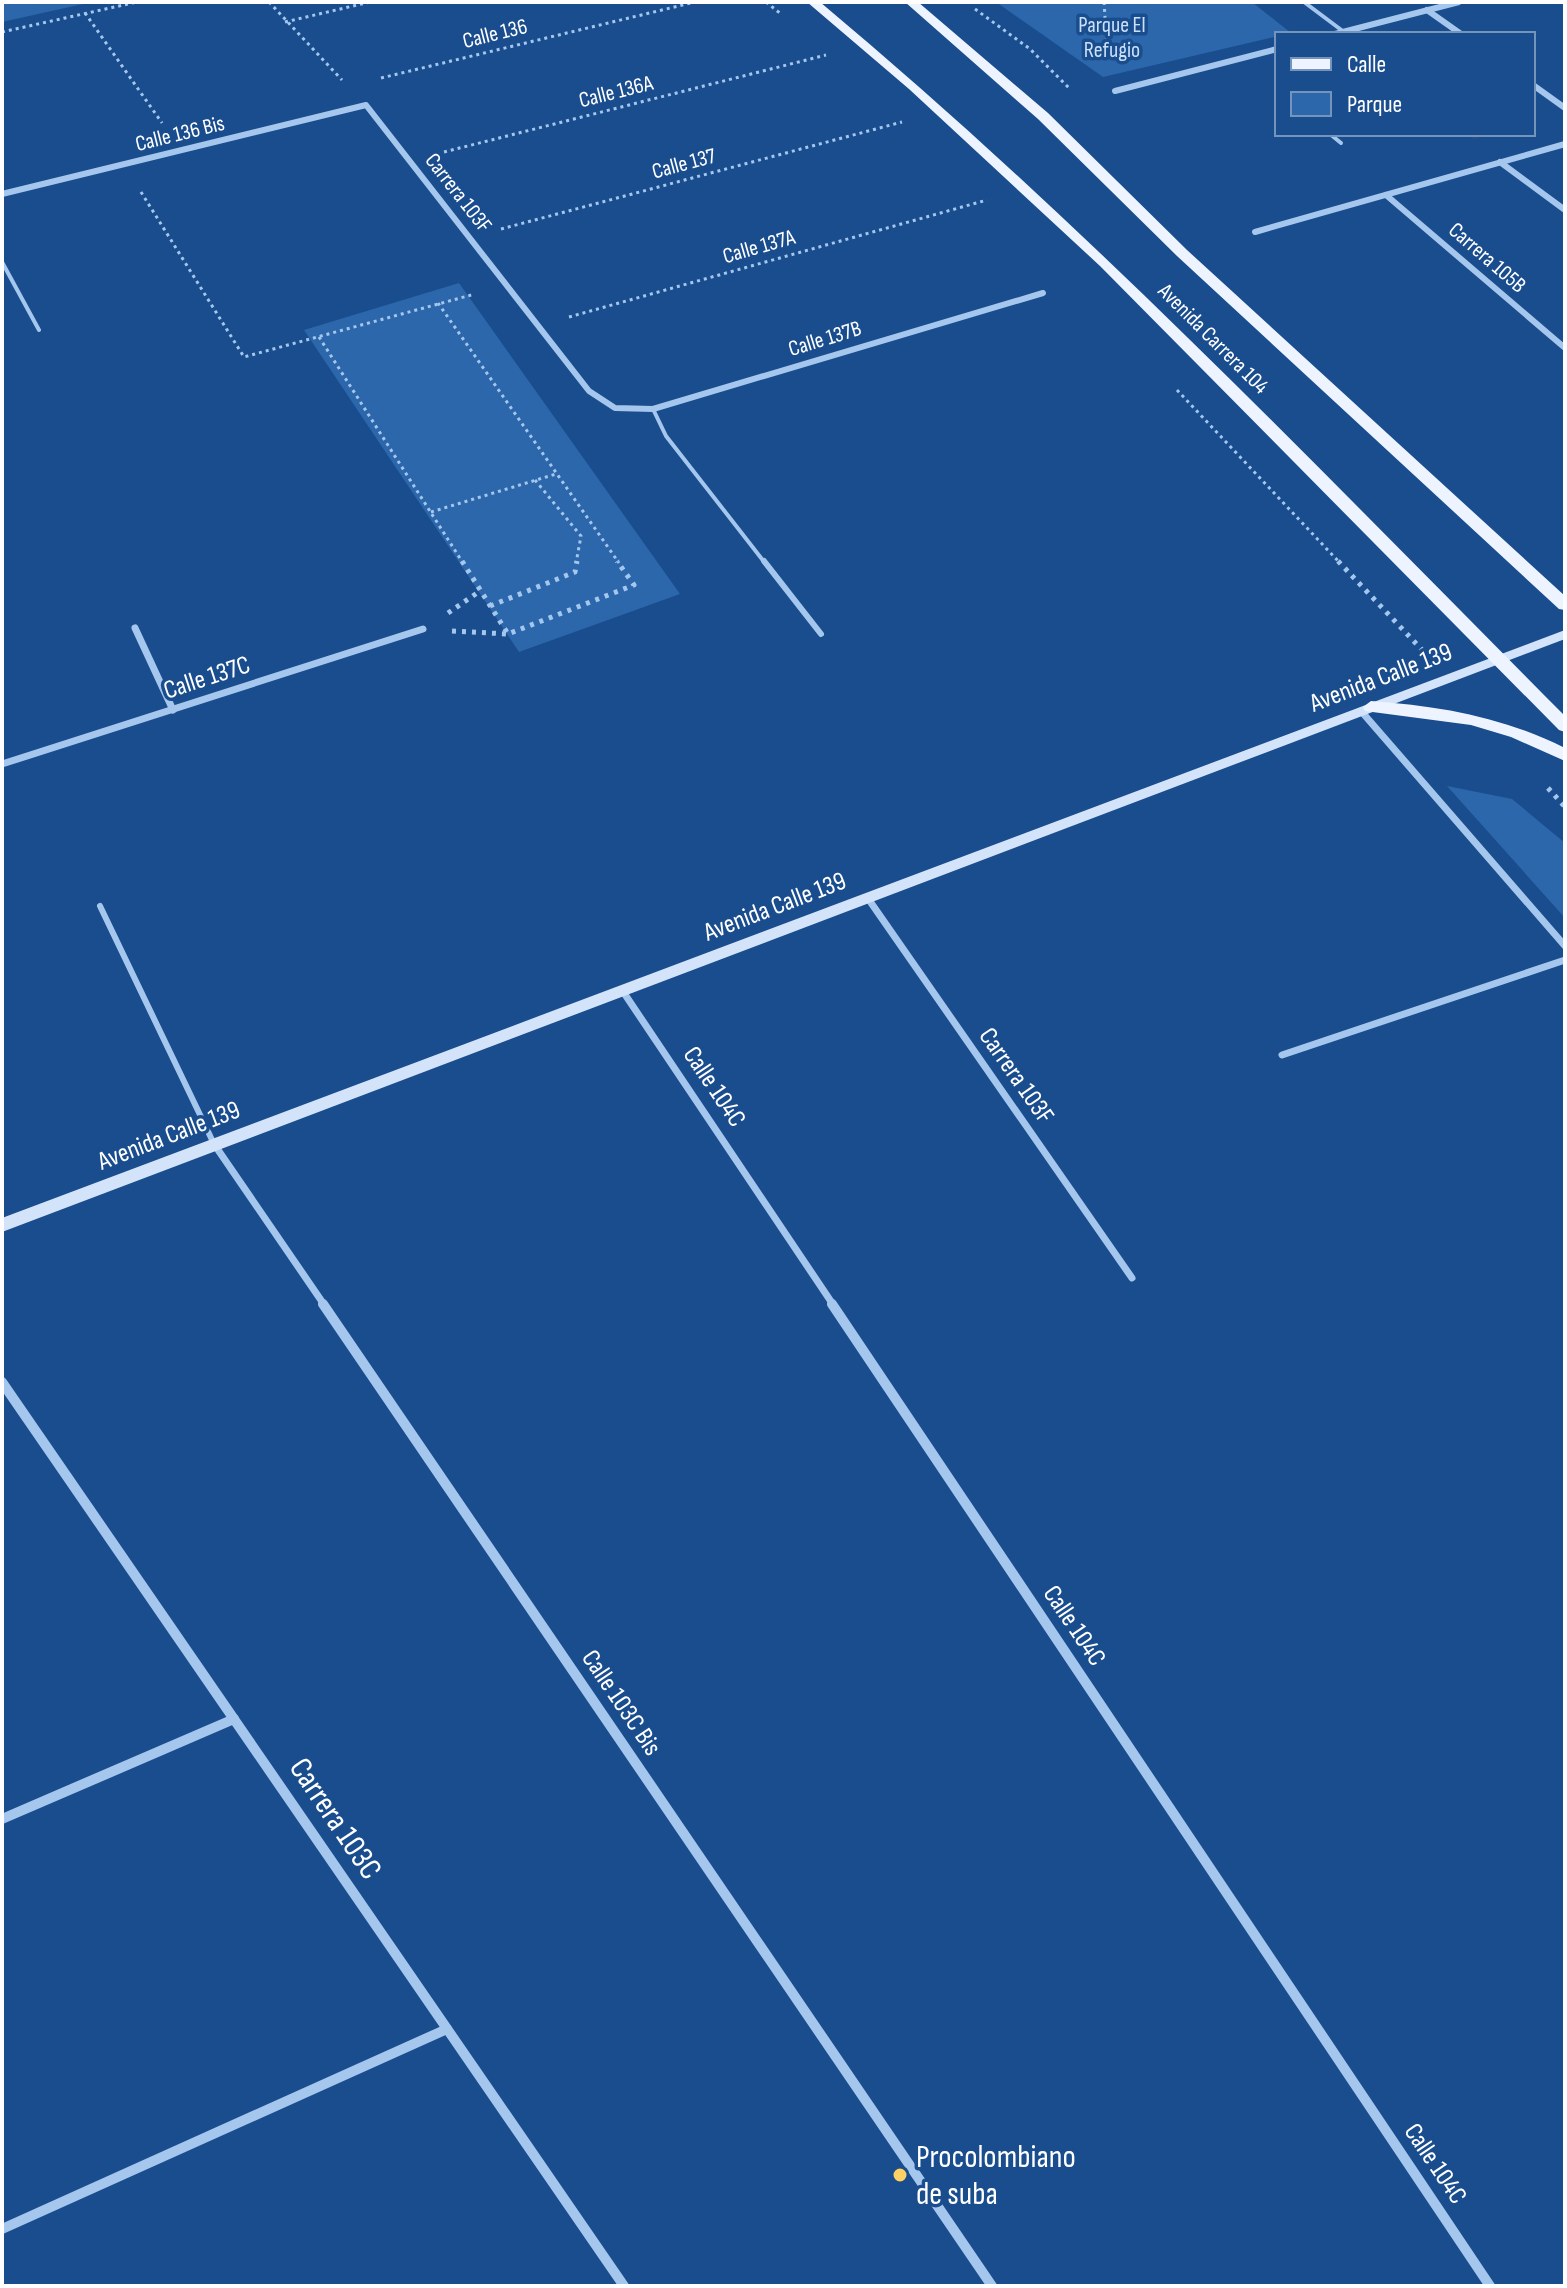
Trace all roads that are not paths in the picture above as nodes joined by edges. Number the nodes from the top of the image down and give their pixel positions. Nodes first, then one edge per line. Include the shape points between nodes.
1 (813, 2) edge
2 (911, 2) edge
3 (1304, 2) edge
4 (1459, 2) edge
5 (1427, 10) junction
6 (1344, 32) joint
7 (1458, 32) edge
8 (1275, 50) edge
9 (1535, 86) edge
10 (1115, 91) dead end
11 (366, 105) joint
12 (1565, 108) edge
13 (1332, 136) edge
14 (1341, 143) dead end
15 (1565, 144) edge
16 (1500, 162) junction
17 (2, 194) edge
18 (1386, 195) junction
19 (1565, 210) edge
20 (1255, 232) dead end
21 (2, 262) edge
22 (1043, 293) dead end
23 (39, 330) dead end
24 (1565, 348) edge
25 (615, 408) joint
26 (653, 409) junction
27 (1565, 605) edge
28 (135, 628) dead end
29 (423, 629) road end
30 (821, 634) dead end
31 (1565, 634) edge
32 (1498, 659) junction
33 (1366, 709) junction
34 (173, 710) junction
35 (1565, 726) edge
36 (1565, 755) edge
37 (2, 764) edge
38 (867, 897) junction
39 (100, 906) dead end
40 (1565, 946) edge
41 (1565, 960) edge
42 (622, 990) junction
43 (1282, 1055) dead end
44 (214, 1144) junction
45 (2, 1225) edge
46 (1132, 1278) dead end
47 (2, 1382) edge
48 (234, 1719) junction
49 (2, 1819) edge
50 (447, 2029) junction
51 (2, 2229) edge
52 (624, 2286) edge
53 (992, 2286) edge
54 (1490, 2286) edge

1 - 32 main road, Avenida Carrera 104 via 989,152
2 - 27 main road, Avenida Carrera 104 via 1043,116 1182,253
3 - 6 lane
4 - 5 street
5 - 6 street
5 - 7 street
8 - 10 street
9 - 12 street
11 - 17 street, Calle 136 Bis
11 - 25 street, Carrera 103F via 589,391
13 - 14 lane
15 - 16 street
16 - 18 street
16 - 19 street
18 - 20 street
18 - 24 street, Carrera 105B
21 - 23 lane
22 - 26 street, Calle 137B
25 - 26 street, Calle 137B
26 - 30 lane via 666,436
28 - 34 street
29 - 34 street, Calle 137C
31 - 32 main road, Avenida Calle 139
32 - 33 main road, Avenida Calle 139
32 - 35 main road, Avenida Carrera 104
33 - 36 main road via 1428,710 1486,720
33 - 38 main road, Avenida Calle 139
33 - 40 street
34 - 37 street, Calle 137C
38 - 42 main road, Avenida Calle 139
38 - 46 street, Carrera 103F
39 - 44 lane
41 - 43 street
42 - 44 main road, Avenida Calle 139
42 - 54 street, Calle 104C
44 - 45 main road, Avenida Calle 139
44 - 53 street, Calle 103C Bis
47 - 48 street, Carrera 103C
48 - 49 street
48 - 50 street, Carrera 103C
50 - 51 street
50 - 52 street, Carrera 103C

